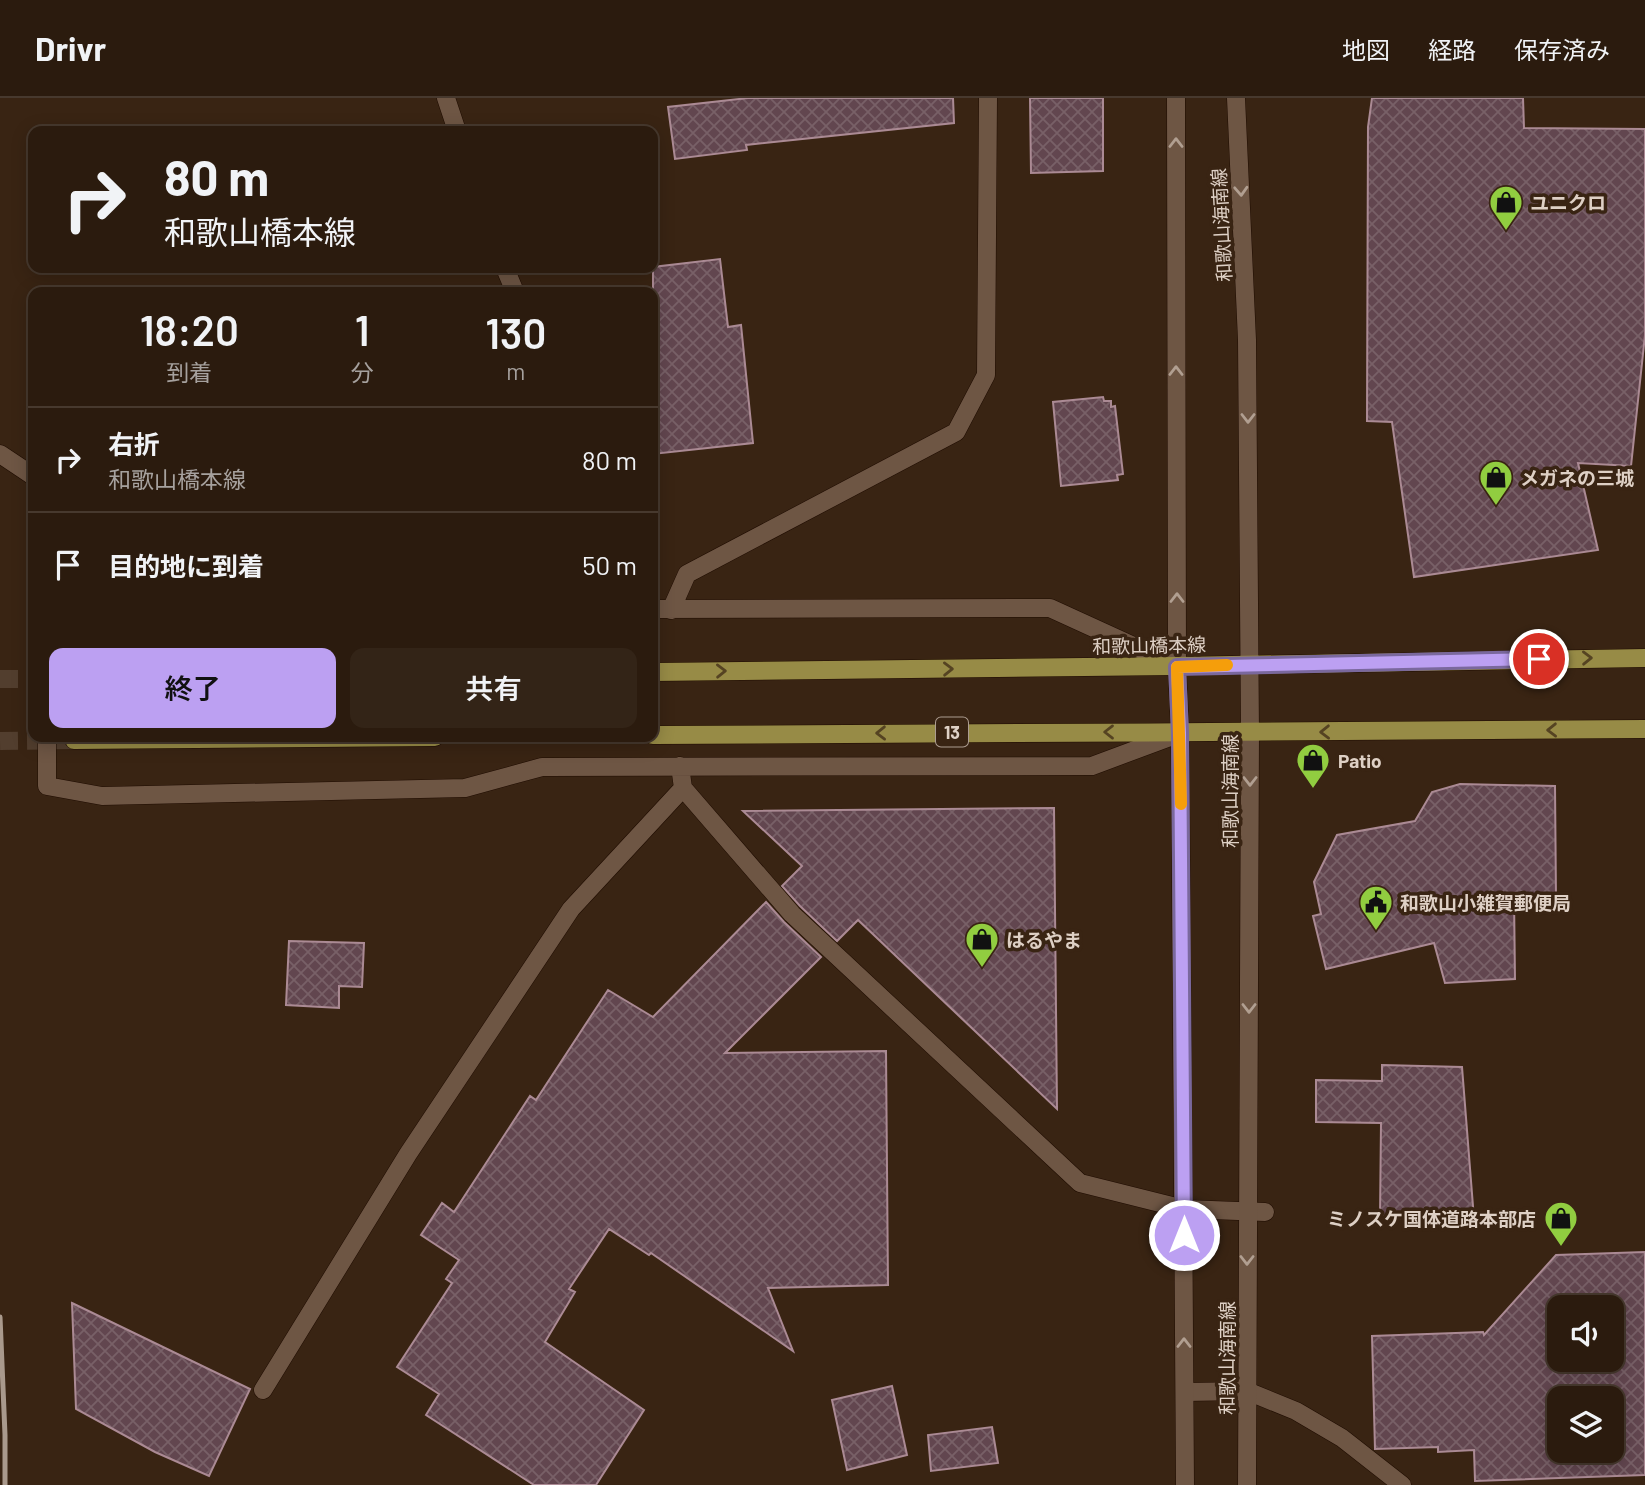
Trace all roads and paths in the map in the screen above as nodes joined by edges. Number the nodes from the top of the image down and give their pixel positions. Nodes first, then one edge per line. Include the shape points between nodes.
1 (446, 98) edge
2 (988, 98) edge
3 (1176, 98) edge
4 (1236, 98) edge
5 (455, 126) edge
6 (0, 454) edge
7 (28, 473) edge
8 (658, 609) edge
9 (671, 610) junction
10 (1645, 657) edge
11 (1250, 664) junction
12 (1177, 667) junction
13 (658, 672) edge
14 (1645, 729) edge
15 (1180, 733) junction
16 (1250, 733) junction
17 (658, 735) edge
18 (47, 742) edge
19 (680, 766) junction
20 (683, 788) junction
21 (1184, 1209) junction
22 (1256, 1212) junction
23 (263, 1390) dead end
24 (1247, 1391) junction
25 (1185, 1392) junction
26 (1185, 1485) edge
27 (1247, 1485) edge
28 (1402, 1485) edge

1 - 5 street
2 - 9 street via 986,375 956,432 687,574
12 -> 3 street
4 -> 11 street, 和歌山海南線 via 1247,340
6 - 7 street
8 - 9 street
9 - 12 street via 1050,608
11 -> 10 main road, 和歌山橋本線
11 - 12 main road, 和歌山橋本線
11 - 16 street, 和歌山海南線
13 -> 12 main road, 和歌山橋本線
12 - 15 street
14 -> 16 main road, 13
15 - 16 main road, 13
15 -> 17 main road, 13
15 - 19 street via 1091,766
15 - 21 street
16 -> 22 street, 和歌山海南線
18 - 19 street via 47,786 102,796 465,788 542,767
19 - 20 street
20 - 21 street via 792,914 1080,1182
20 - 23 street via 571,909 408,1154
21 - 22 street
25 -> 21 street
22 -> 24 street, 和歌山海南線
24 - 25 street
24 - 27 street, 和歌山海南線
24 - 28 street via 1342,1437
25 - 26 street

